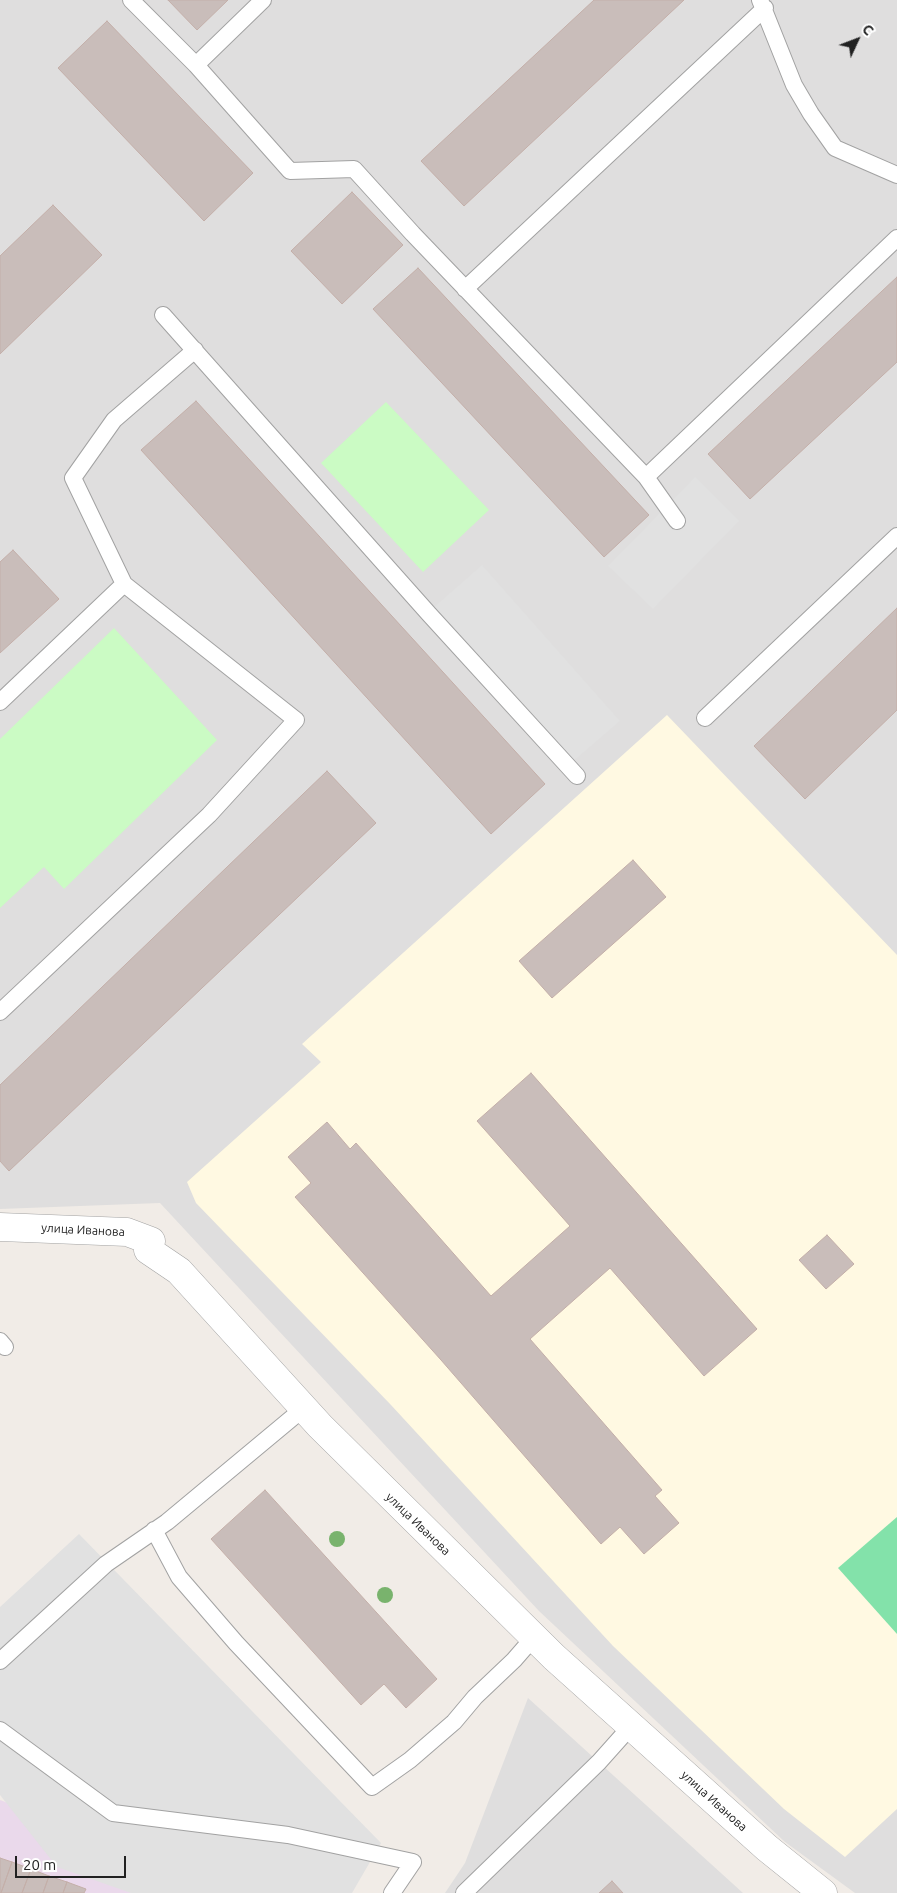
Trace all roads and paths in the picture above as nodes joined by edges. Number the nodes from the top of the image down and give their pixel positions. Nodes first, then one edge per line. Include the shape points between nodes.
1 (131, 0) edge
2 (263, 0) edge
3 (763, 4) edge
4 (196, 66) junction
5 (897, 175) edge
6 (897, 238) edge
7 (465, 289) junction
8 (163, 315) dead end
9 (195, 350) junction
10 (646, 477) junction
11 (677, 521) dead end
12 (897, 536) edge
13 (124, 584) junction
14 (0, 702) edge
15 (705, 718) dead end
16 (577, 776) dead end
17 (0, 1012) edge
18 (0, 1227) edge
19 (304, 1408) junction
20 (154, 1530) junction
21 (534, 1637) junction
22 (0, 1661) edge
23 (632, 1725) junction
24 (0, 1730) edge
25 (392, 1893) edge
26 (464, 1893) edge
27 (823, 1893) edge

1 - 4 lane
2 - 4 lane
3 - 5 lane via 794,85 835,148
3 - 7 lane
4 - 7 lane via 290,172 354,169
6 - 10 lane
7 - 10 lane
8 - 9 lane
9 - 13 lane via 114,420 73,478
9 - 16 lane via 428,614
10 - 11 lane
12 - 15 lane
13 - 14 lane
13 - 17 lane via 296,720 209,815
18 - 19 street, улица Иванова via 127,1232 151,1241 148,1250 179,1271
19 - 20 lane
19 - 21 street, улица Иванова
20 - 21 lane via 179,1577 236,1643 372,1787 454,1722
20 - 22 lane via 106,1564
21 - 23 street, улица Иванова
23 - 26 lane via 599,1762
23 - 27 street, улица Иванова via 767,1848
24 - 25 lane via 113,1814 288,1835 412,1862

